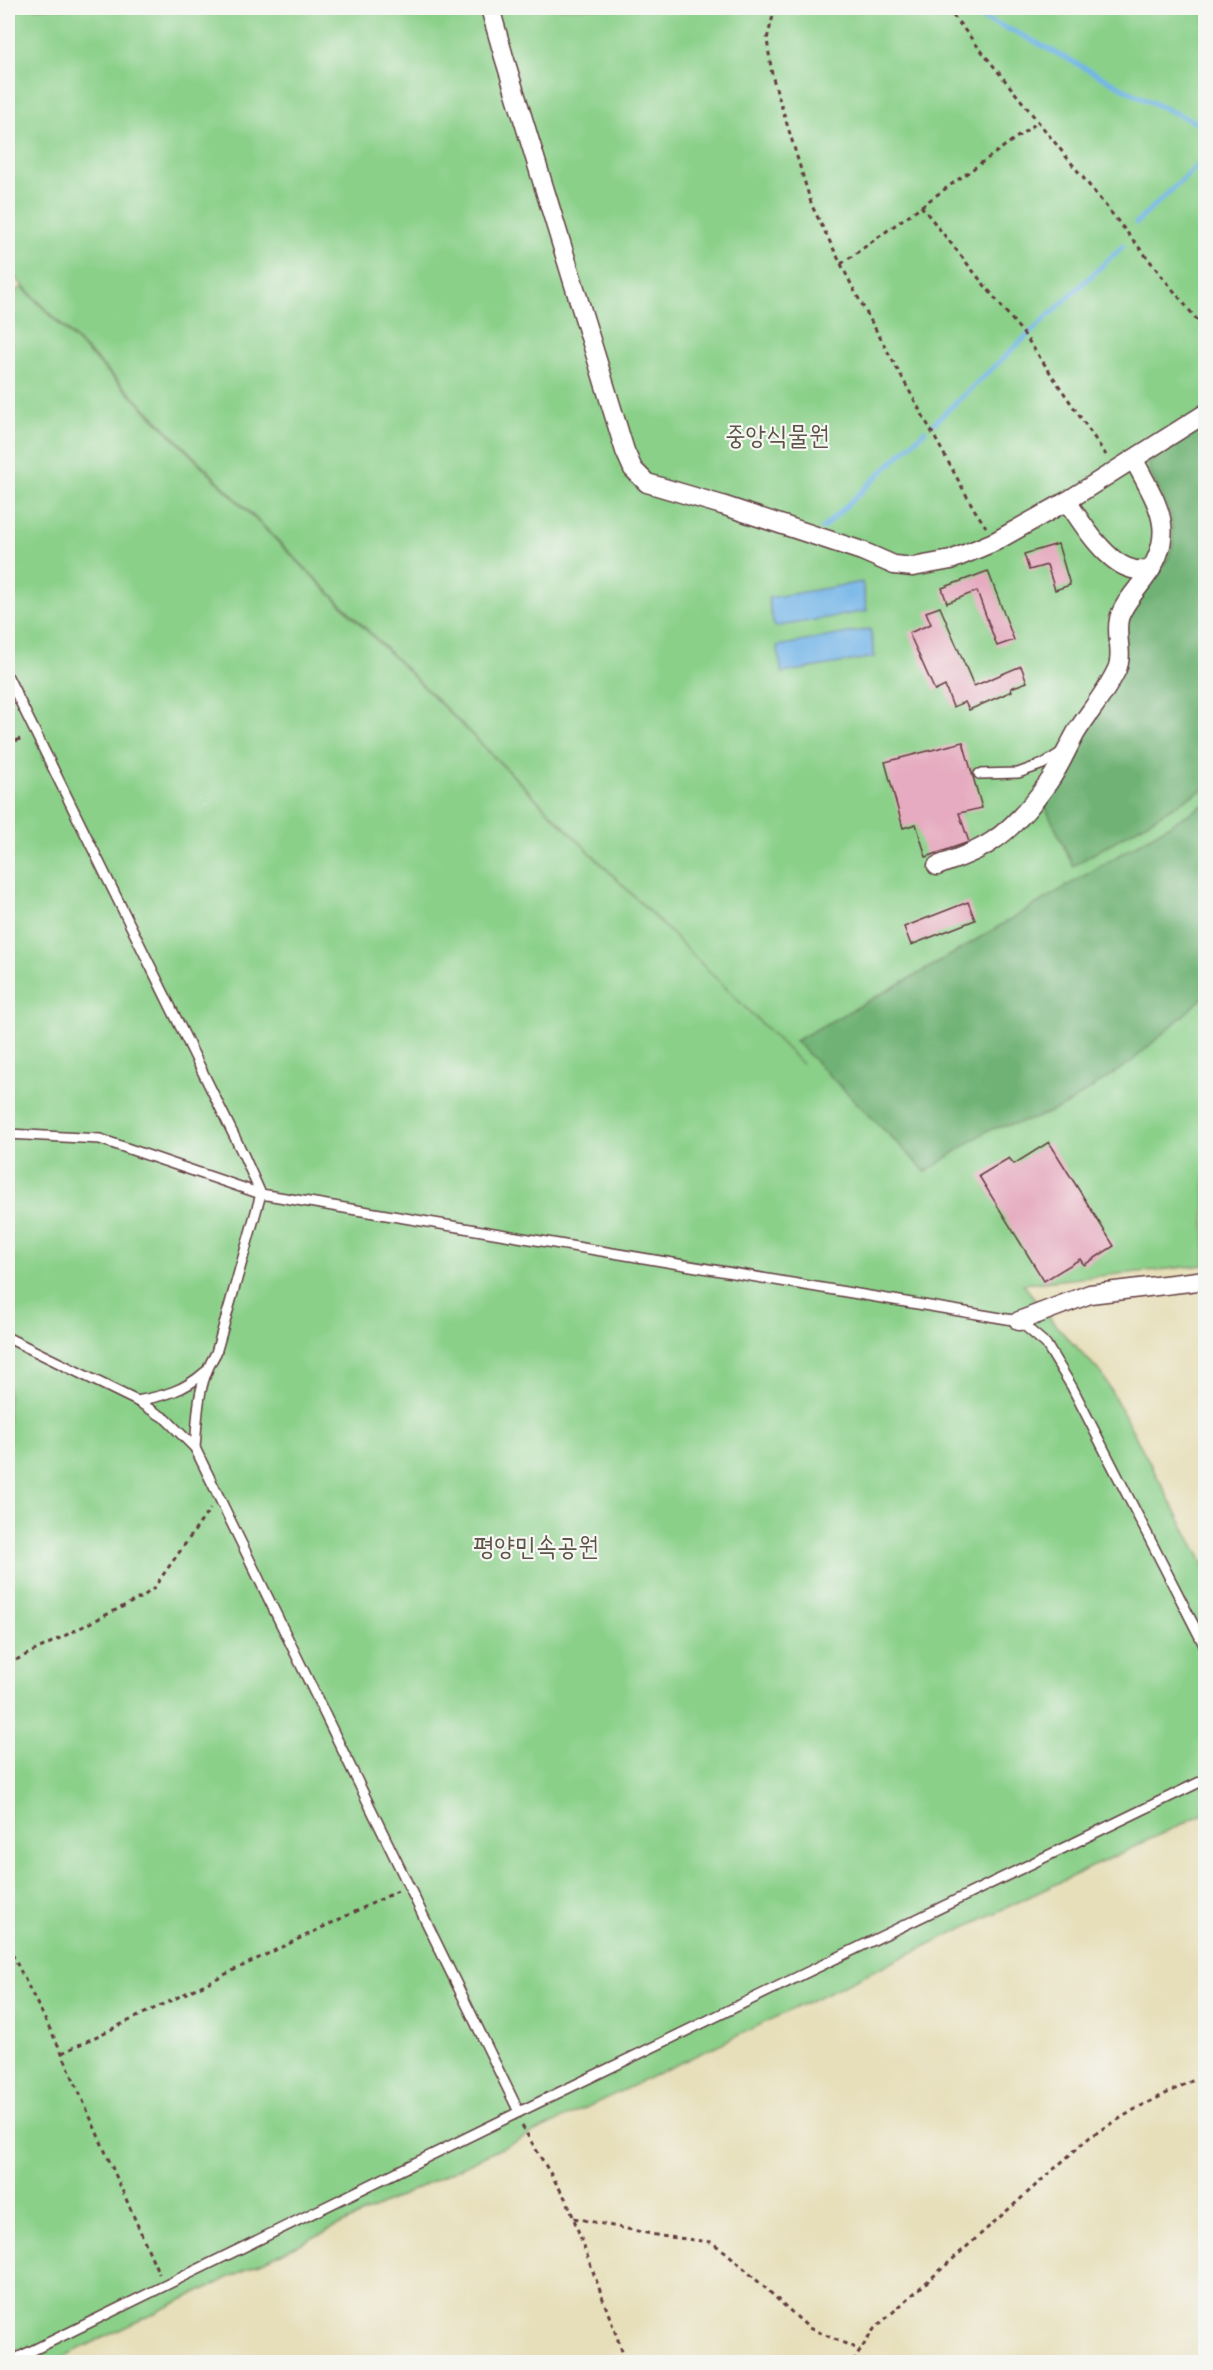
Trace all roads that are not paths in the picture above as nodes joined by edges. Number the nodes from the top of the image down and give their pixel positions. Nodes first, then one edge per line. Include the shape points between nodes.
1 (490, 8) edge
2 (1206, 413) edge
3 (1134, 460) junction
4 (1067, 501) junction
5 (1151, 570) junction
6 (8, 677) edge
7 (1067, 749) junction
8 (979, 774) dead end
9 (937, 866) dead end
10 (8, 1134) edge
11 (261, 1194) junction
12 (1206, 1280) edge
13 (1019, 1321) junction
14 (8, 1338) edge
15 (205, 1372) junction
16 (137, 1401) junction
17 (195, 1448) junction
18 (1206, 1649) edge
19 (1206, 1779) edge
20 (517, 2113) junction
21 (9, 2362) edge

1 - 4 street via 625,451 639,477 647,483 754,515 894,565 913,567 951,560 996,541
2 - 3 street
3 - 4 street
3 - 5 street via 1163,522 1162,548
4 - 5 street via 1092,538 1115,559 1131,569
5 - 7 street via 1119,620 1117,669
6 - 11 lane
7 - 8 lane via 1018,773
7 - 9 street via 1048,783 1020,817 992,842
10 - 11 lane via 100,1139
11 - 13 lane
11 - 15 lane via 216,1353
12 - 13 street via 1090,1294
13 - 18 lane via 1046,1344 1072,1387
14 - 16 lane
15 - 16 lane via 191,1384 166,1395
15 - 17 lane
16 - 17 lane via 166,1419
17 - 20 lane
19 - 20 lane
20 - 21 lane

